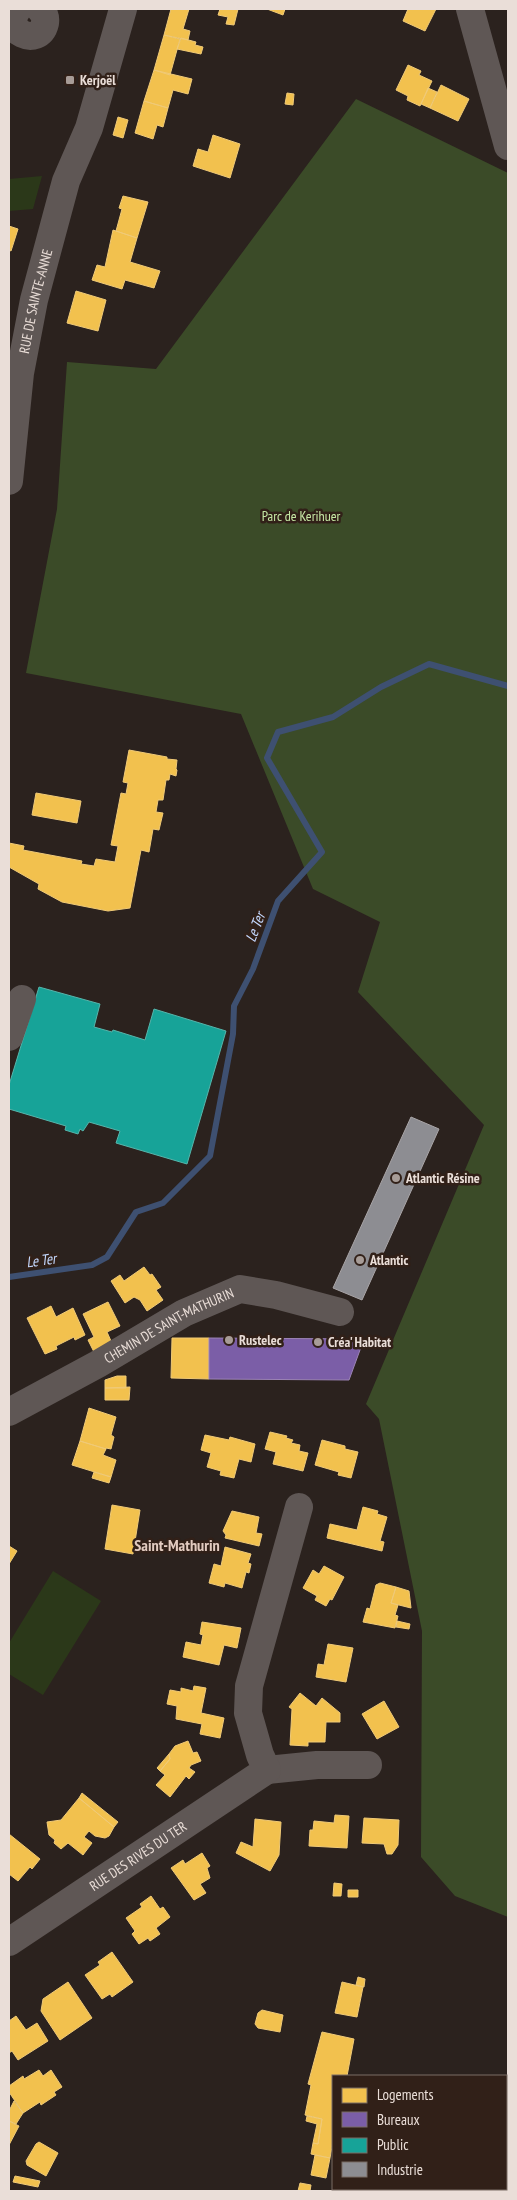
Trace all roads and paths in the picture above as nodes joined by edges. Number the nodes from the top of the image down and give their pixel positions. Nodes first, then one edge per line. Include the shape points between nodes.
1 (18, 9) edge
2 (40, 9) edge
3 (106, 9) edge
4 (123, 9) edge
5 (470, 9) edge
6 (508, 146) edge
7 (66, 181) junction
8 (9, 481) edge
9 (22, 999) dead end
10 (9, 1037) edge
11 (340, 1312) dead end
12 (9, 1412) edge
13 (299, 1507) dead end
14 (368, 1765) dead end
15 (267, 1770) junction
16 (9, 1942) edge

1 - 2 street via 14,18 15,28 29,36 43,29 45,19
3 - 7 street, RUE DE SAINTE-ANNE via 73,123
4 - 7 street, RUE DE SAINTE-ANNE via 89,128
5 - 6 street
7 - 8 street, RUE DE SAINTE-ANNE via 25,340
9 - 10 street
11 - 12 street, CHEMIN DE SAINT-MATHURIN via 276,1294 240,1289 184,1313
13 - 15 street via 249,1686 248,1713
14 - 15 street, RUE DES RIVES DU TER via 317,1765
15 - 16 street, RUE DES RIVES DU TER

